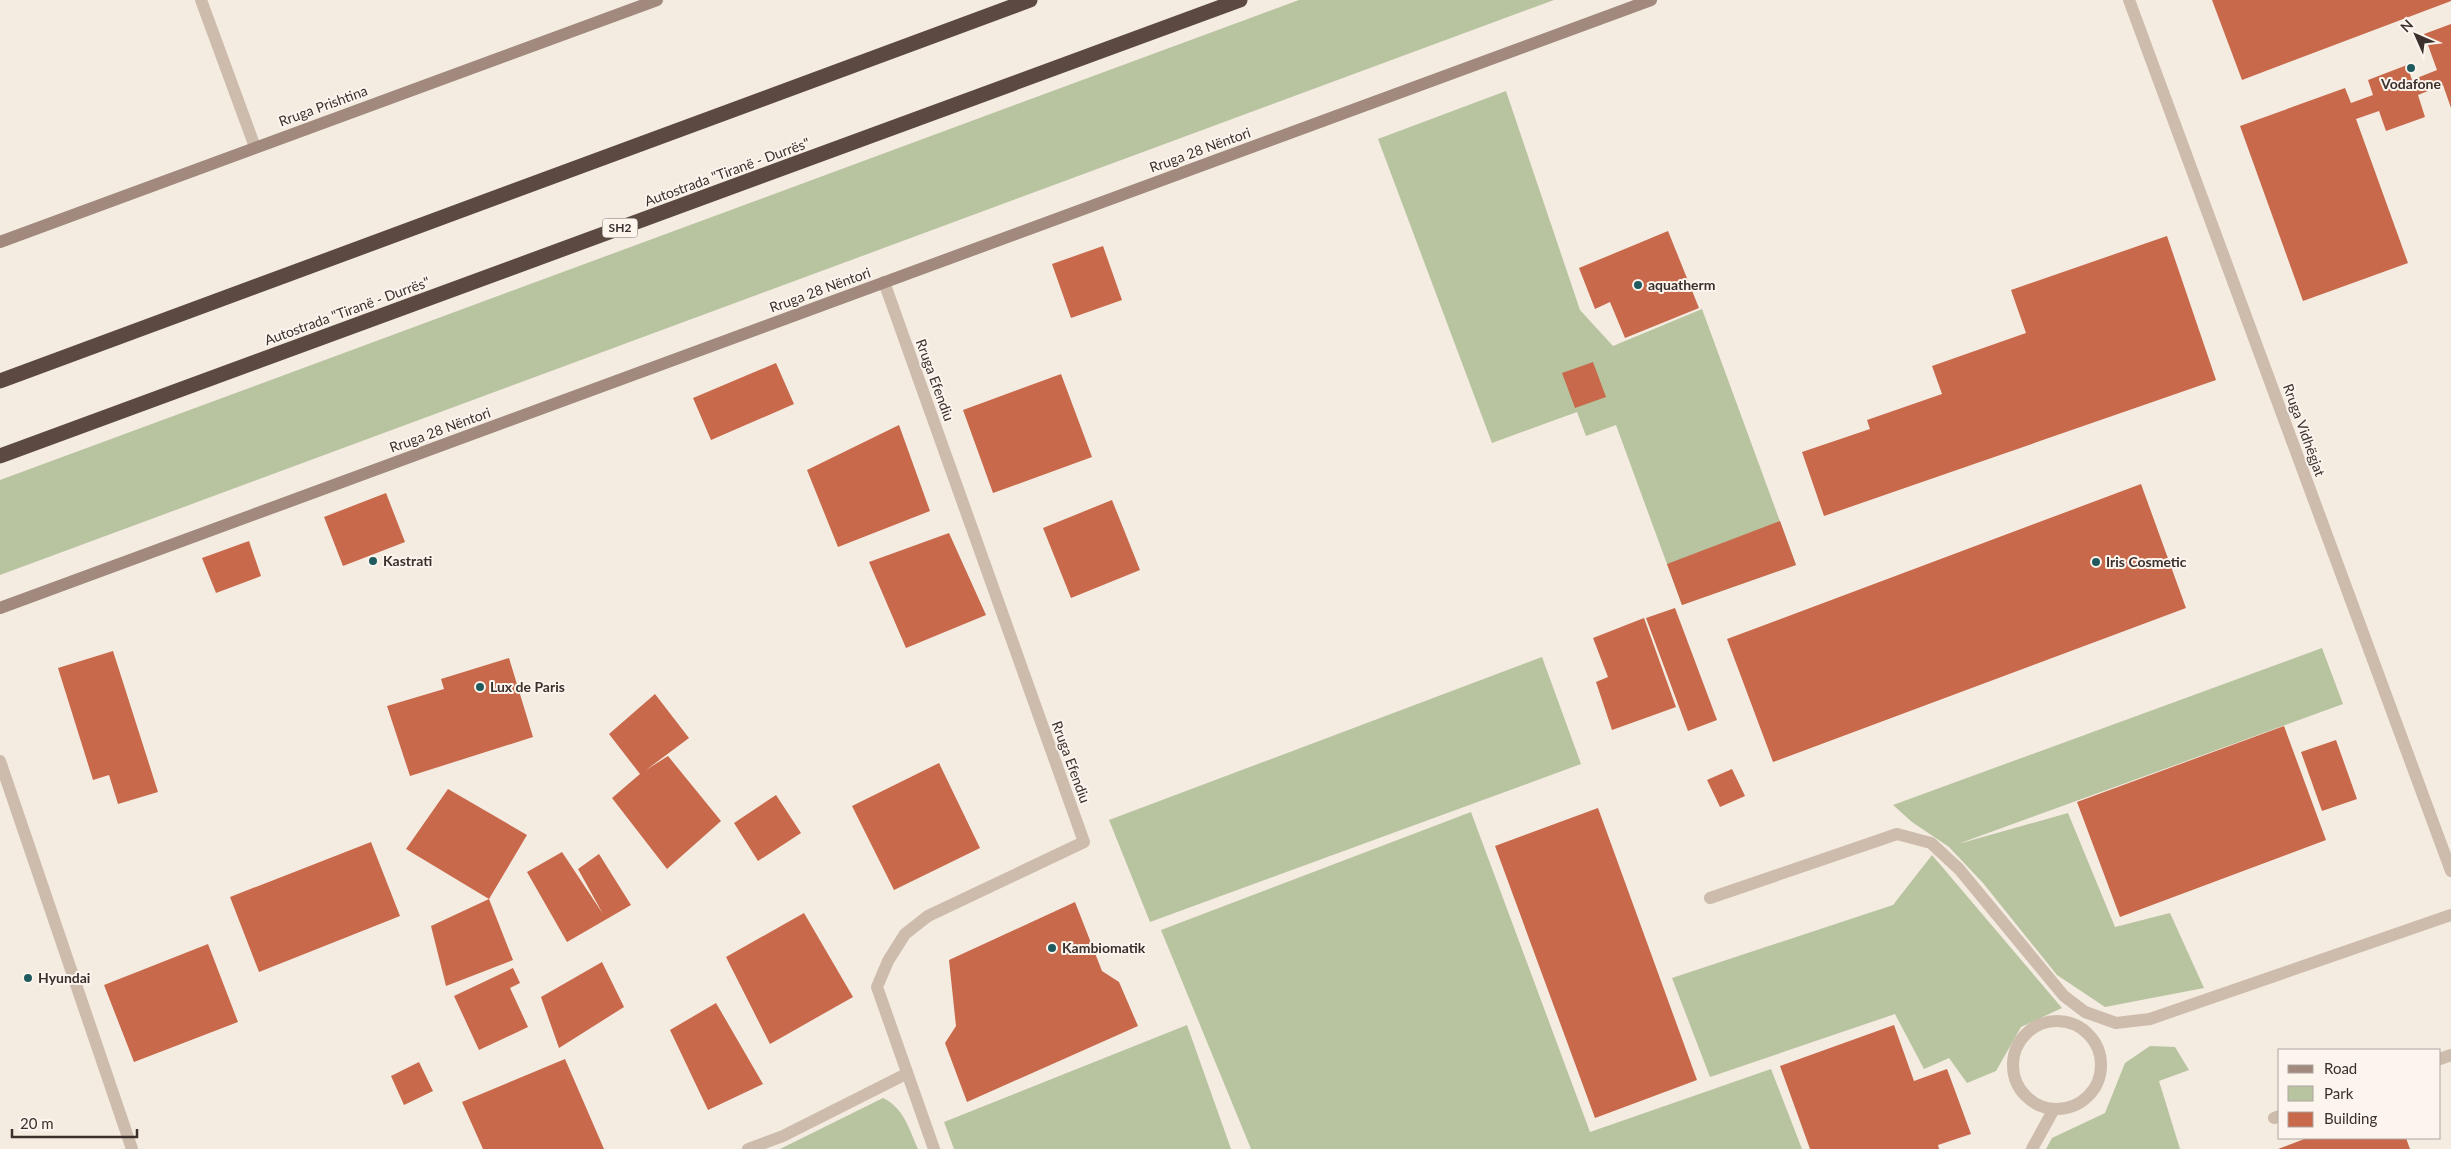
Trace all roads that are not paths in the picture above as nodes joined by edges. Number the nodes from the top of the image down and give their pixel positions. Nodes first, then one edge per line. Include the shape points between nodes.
1 (200, 0) edge
2 (656, 0) edge
3 (1030, 0) edge
4 (1240, 0) edge
5 (1651, 0) edge
6 (2129, 0) edge
7 (255, 147) junction
8 (0, 242) edge
9 (884, 282) junction
10 (0, 381) edge
11 (0, 456) edge
12 (0, 608) edge
13 (0, 761) edge
14 (2451, 871) edge
15 (1710, 898) dead end
16 (2451, 915) edge
17 (2075, 1004) junction
18 (2070, 1023) junction
19 (906, 1074) junction
20 (2054, 1109) junction
21 (132, 1149) edge
22 (748, 1149) edge
23 (934, 1149) edge
24 (2032, 1149) edge

1 - 7 street
2 - 7 main road, Rruga Prishtina
3 - 10 highway
4 - 11 highway, Autostrada "Tiranë - Durrës" / SH2
5 - 9 main road, Rruga 28 Nëntori
6 - 14 street, Rruga Vidhëgjat
7 - 8 main road, Rruga Prishtina
9 - 12 main road, Rruga 28 Nëntori
9 - 19 street, Rruga Efendiu via 1084,842 928,916 905,934 888,960 877,987
13 - 21 street
15 - 17 street via 1897,834 1931,843 1959,869 2064,996
16 - 17 street via 2150,1019 2116,1023 2085,1012
17 - 18 street
18 - 20 street via 2083,1028 2093,1039 2099,1051 2100,1073 2092,1092 2082,1102
18 - 20 street via 2042,1023 2020,1042 2014,1056 2013,1071 2027,1097 2040,1106
19 - 22 street via 783,1136
19 - 23 street, Rruga Efendiu
20 - 24 street

